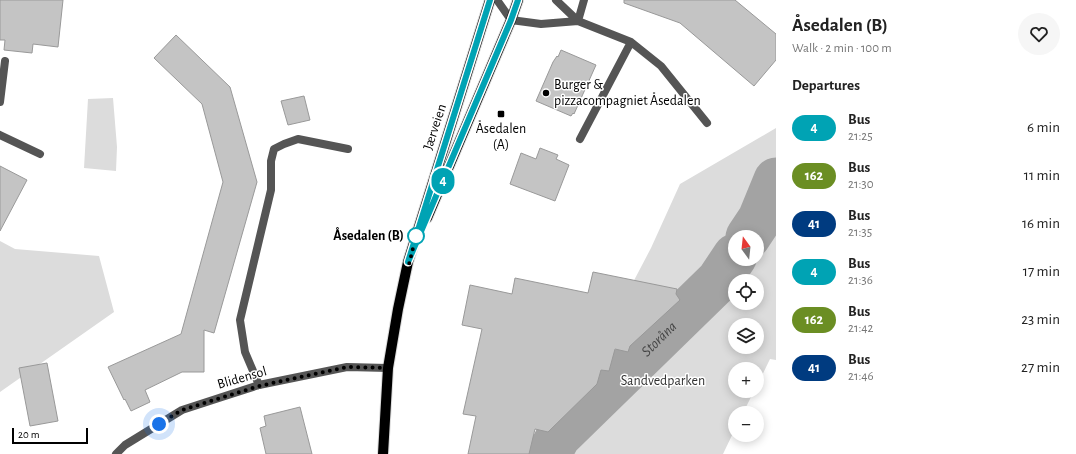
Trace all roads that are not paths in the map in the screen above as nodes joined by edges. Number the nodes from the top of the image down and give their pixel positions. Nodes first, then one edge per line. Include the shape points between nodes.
1 (490, 0) edge
2 (498, 0) edge
3 (518, 0) edge
4 (556, 0) edge
5 (584, 0) edge
6 (511, 20) junction
7 (578, 20) junction
8 (631, 42) junction
9 (5, 62) dead end
10 (0, 102) edge
11 (707, 123) dead end
12 (0, 135) edge
13 (580, 139) dead end
14 (348, 149) dead end
15 (40, 154) dead end
16 (408, 262) junction
17 (388, 368) junction
18 (259, 386) junction
19 (116, 454) edge
20 (383, 454) edge

1 - 16 main road, Jærveien
2 - 6 street
3 - 6 main road, Jærveien
4 - 7 street
5 - 7 street
6 - 7 street via 541,24
6 - 16 main road, Jærveien
7 - 8 street
8 - 11 street via 661,66
8 - 13 street
9 - 10 street
12 - 15 street
14 - 18 street via 298,140 274,149 271,162 271,190 240,320 246,352
16 - 17 main road, Jærveien
17 - 18 street, Blidensol via 347,367
17 - 20 main road, Jærveien
18 - 19 street, Blidensol via 182,410 125,445

